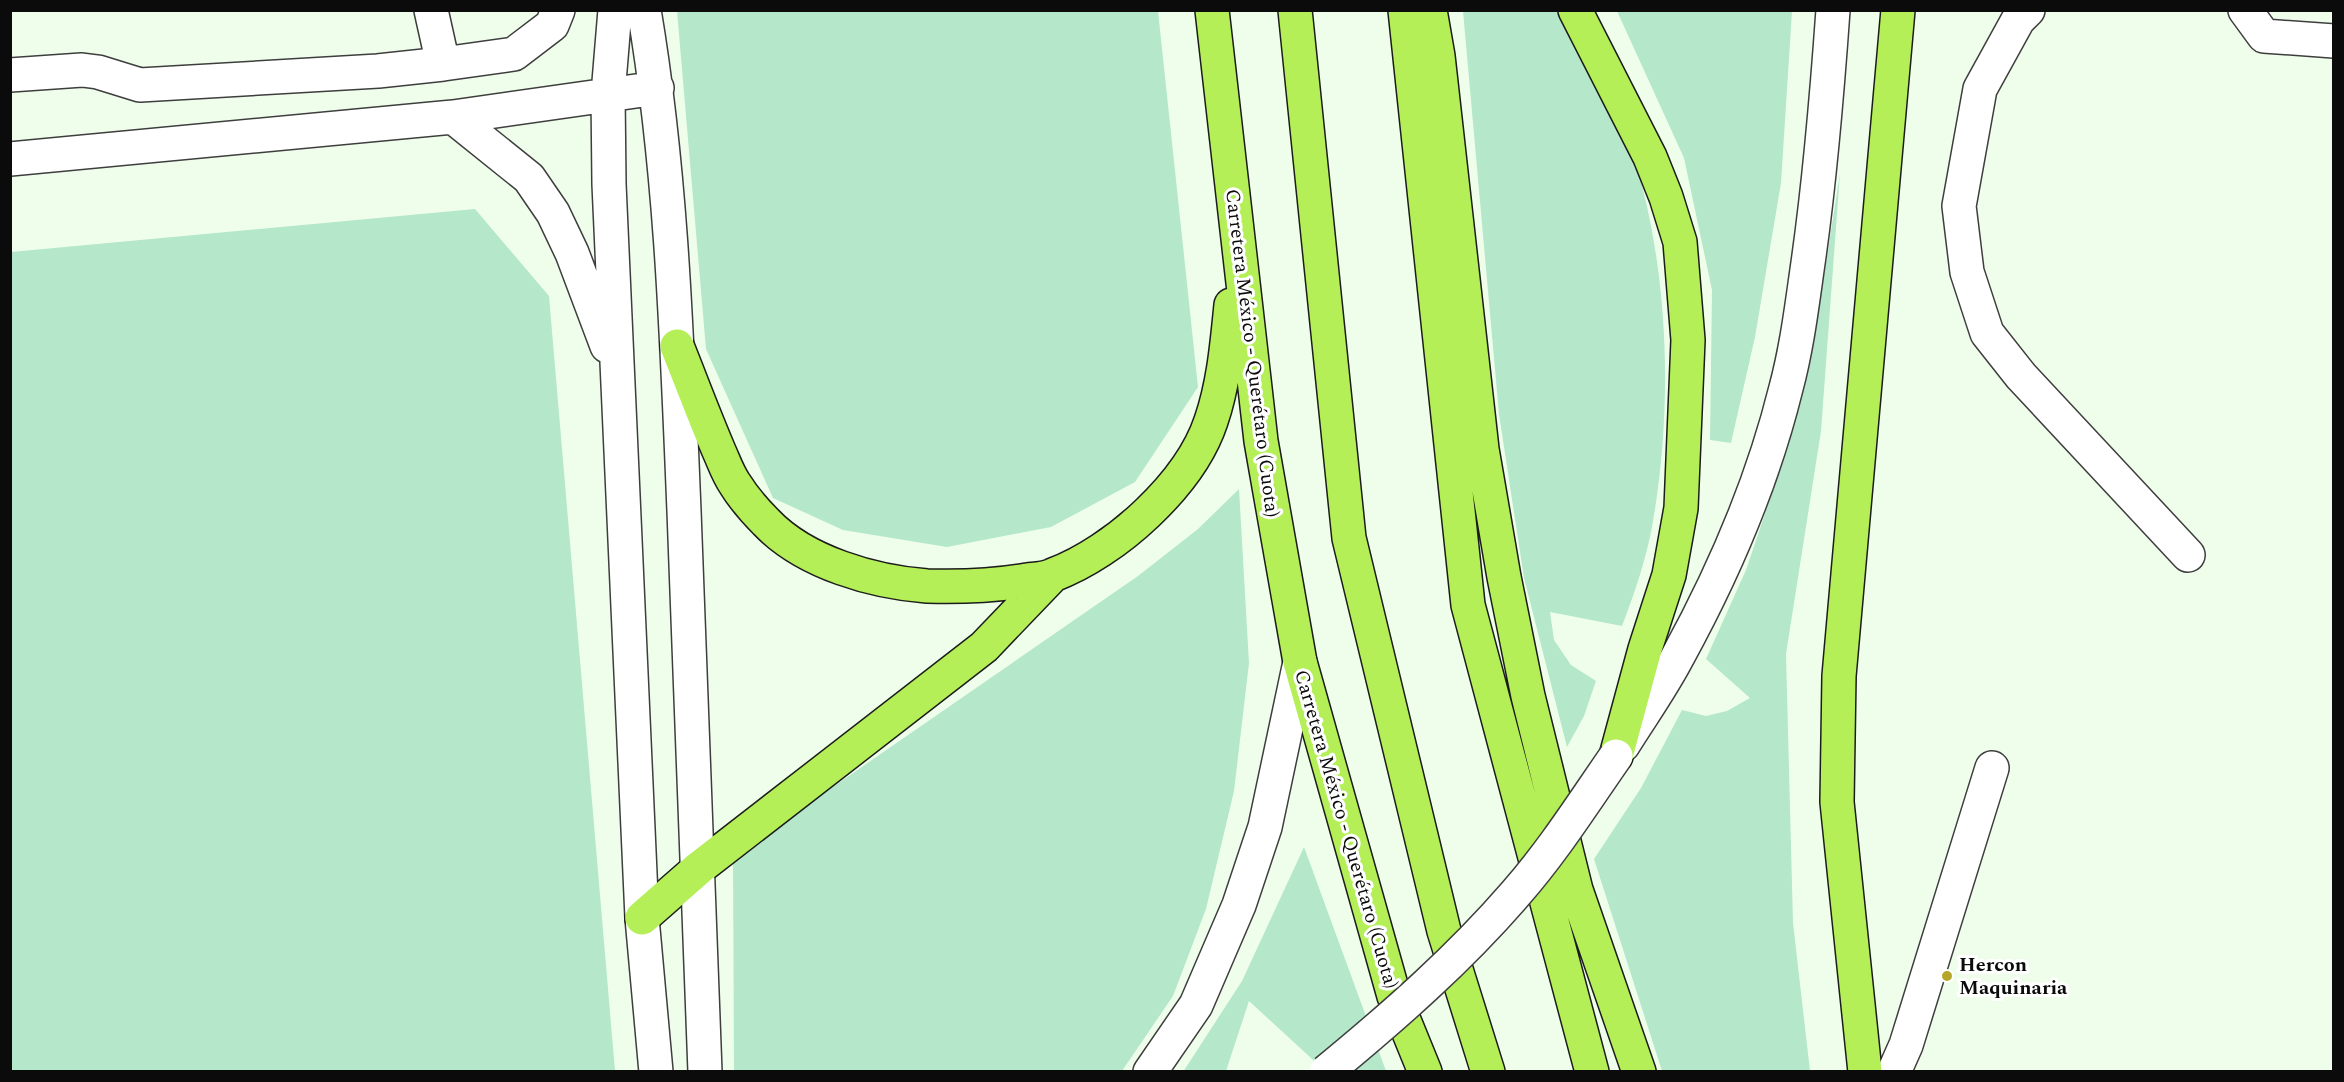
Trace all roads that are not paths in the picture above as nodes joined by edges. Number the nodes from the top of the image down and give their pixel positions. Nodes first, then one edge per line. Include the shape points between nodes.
1 (431, 10) edge
2 (558, 10) edge
3 (615, 10) edge
4 (644, 10) edge
5 (1212, 10) edge
6 (1294, 10) edge
7 (1405, 10) edge
8 (1430, 10) edge
9 (1575, 10) edge
10 (1833, 10) edge
11 (1898, 10) edge
12 (2028, 10) edge
13 (2245, 10) edge
14 (2334, 41) edge
15 (443, 64) junction
16 (10, 75) edge
17 (657, 88) junction
18 (608, 94) junction
19 (453, 117) junction
20 (10, 159) edge
21 (1237, 243) junction
22 (677, 346) junction
23 (617, 373) junction
24 (2188, 555) dead end
25 (1052, 576) junction
26 (1300, 662) junction
27 (1616, 756) junction
28 (1992, 768) dead end
29 (699, 868) junction
30 (642, 918) junction
31 (656, 1071) edge
32 (705, 1071) edge
33 (1150, 1071) edge
34 (1326, 1071) edge
35 (1425, 1071) edge
36 (1488, 1071) edge
37 (1592, 1071) edge
38 (1639, 1071) edge
39 (1865, 1071) edge
40 (1894, 1071) edge

1 - 15 street
2 - 15 street via 552,25 514,54
3 - 18 street
4 - 17 street
5 - 21 highway, Carretera México - Querétaro (Cuota)
6 - 36 highway via 1349,538 1444,931
7 - 37 highway via 1468,605
8 - 38 highway via 1482,449 1504,577 1528,696 1576,890
9 - 27 highway via 1650,157 1666,197 1680,242 1688,340 1681,508 1669,575
10 - 27 street via 1827,98 1798,334 1772,440 1719,576 1677,658
11 - 39 highway via 1839,676 1837,802
12 - 24 street via 2018,20 1980,89 1959,206 1967,272 1987,333 2021,376
13 - 14 street via 2264,36
15 - 16 street via 140,85 82,70
17 - 18 street
17 - 22 street
18 - 19 street
18 - 23 street
19 - 20 street
19 - 23 street via 529,178 553,213
21 - 25 highway via 1226,361 1211,422 1189,465 1161,501 1118,539
21 - 26 highway, Carretera México - Querétaro (Cuota) via 1261,441
22 - 25 highway via 734,483 768,524 806,552 859,575 910,585 963,587
22 - 29 street
23 - 30 street
25 - 29 highway via 984,647
26 - 33 street via 1265,827 1239,905 1196,1005
26 - 35 highway, Carretera México - Querétaro (Cuota) via 1394,996
27 - 34 street, bridge via 1517,892 1445,969
28 - 40 street via 1906,1045
29 - 30 highway
29 - 32 street
30 - 31 street

